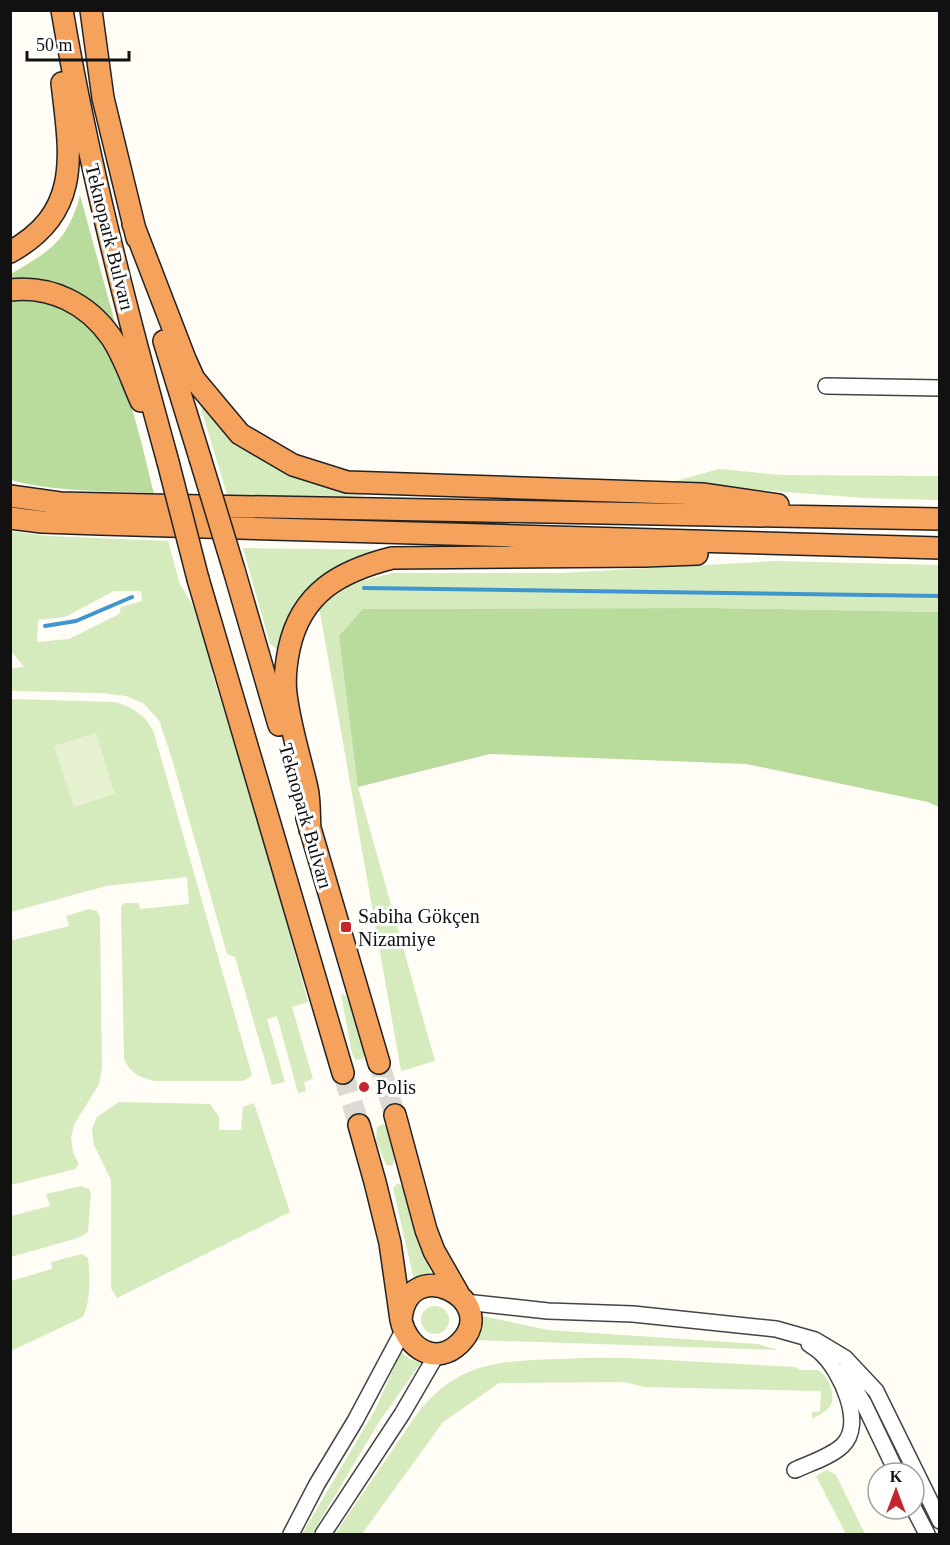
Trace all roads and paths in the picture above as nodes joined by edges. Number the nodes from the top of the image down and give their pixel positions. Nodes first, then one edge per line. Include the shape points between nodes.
1 (59, 10) edge
2 (91, 10) edge
3 (133, 224) junction
4 (10, 252) edge
5 (10, 290) edge
6 (826, 386) dead end
7 (939, 388) edge
8 (168, 462) junction
9 (10, 496) edge
10 (865, 517) junction
11 (10, 518) edge
12 (939, 519) edge
13 (879, 547) junction
14 (939, 548) edge
15 (310, 830) junction
16 (379, 1063) tunnel mouth
17 (343, 1073) tunnel mouth
18 (394, 1115) tunnel mouth
19 (358, 1125) tunnel mouth
20 (461, 1298) junction
21 (402, 1326) junction
22 (789, 1331) junction
23 (437, 1353) junction
24 (891, 1461) edge
25 (795, 1470) dead end
26 (317, 1484) junction
27 (939, 1521) edge
28 (281, 1534) edge
29 (291, 1534) edge
30 (323, 1534) edge

1 - 4 highway via 57,34 68,142 66,186 46,225
1 - 8 highway, Teknopark Bulvarı via 93,171
2 - 3 highway, Teknopark Bulvarı via 104,98
3 - 10 highway via 194,379 240,434 293,465 347,482 702,494
3 - 15 highway, Teknopark Bulvarı, bridge via 161,333
5 - 8 highway via 55,293 99,322 112,339
6 - 7 street
8 - 17 highway, bridge via 198,579
9 - 10 highway via 148,506
10 - 12 highway
11 - 13 highway via 100,525
13 - 14 highway
13 - 15 highway via 645,556 393,558 342,575 325,587 302,613 287,659 286,693 308,790
15 - 16 highway, Teknopark Bulvarı
18 - 20 highway via 430,1240
19 - 21 highway via 390,1243
20 - 21 highway via 440,1286 420,1289 406,1302
20 - 22 street via 548,1311 633,1314
20 - 23 highway via 470,1321 465,1336 454,1348
21 - 23 highway via 416,1348
21 - 26 street via 355,1421
22 - 24 street via 824,1350 843,1371
22 - 25 street via 821,1353 841,1381 852,1415 849,1437 843,1446
22 - 27 street via 829,1348 869,1382 884,1405
23 - 30 street
26 - 28 street
26 - 29 street

